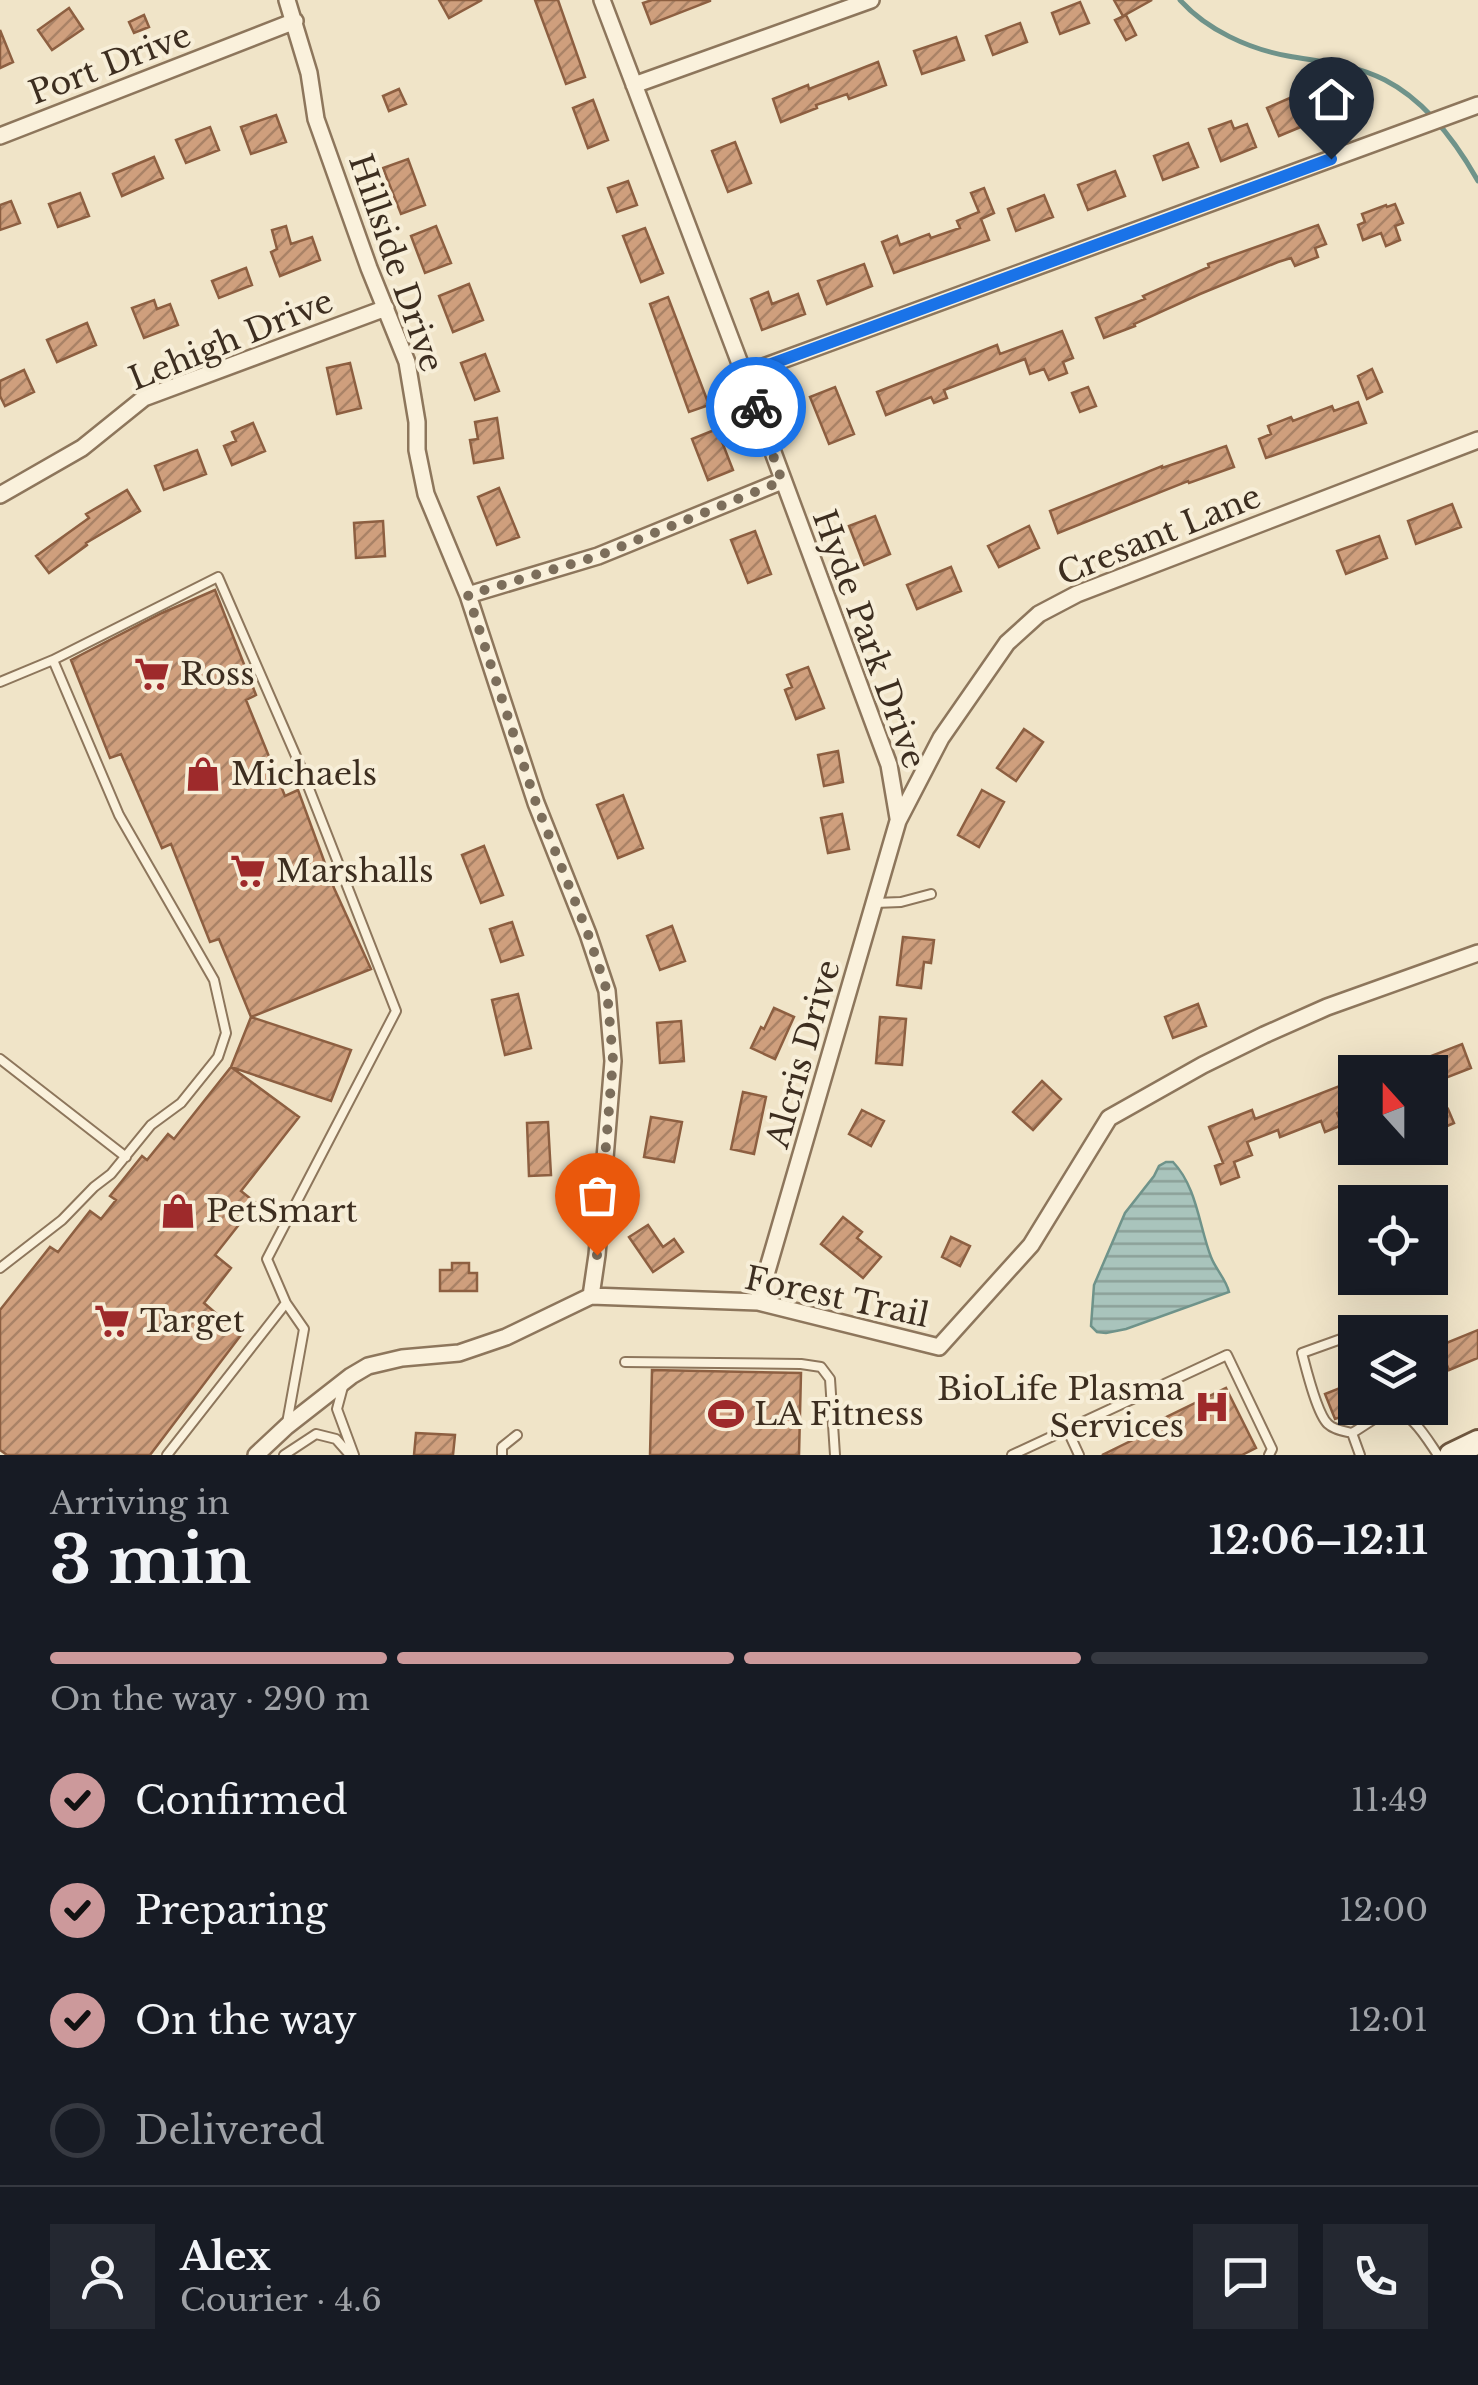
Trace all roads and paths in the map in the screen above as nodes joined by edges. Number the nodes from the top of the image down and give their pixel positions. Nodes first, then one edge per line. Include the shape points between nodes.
1 (287, 0) edge
2 (602, 0) edge
3 (870, 0) edge
4 (295, 22) junction
5 (634, 85) junction
6 (1478, 105) edge
7 (0, 136) edge
8 (386, 308) junction
9 (744, 374) junction
10 (1478, 440) edge
11 (782, 481) junction
12 (0, 496) edge
13 (468, 595) junction
14 (53, 660) junction
15 (0, 682) edge
16 (898, 820) junction
17 (931, 894) dead end
18 (875, 903) junction
19 (1478, 953) edge
20 (0, 1059) edge
21 (126, 1156) junction
22 (0, 1268) edge
23 (591, 1296) junction
24 (758, 1302) junction
25 (286, 1303) junction
26 (1338, 1340) edge
27 (625, 1362) dead end
28 (345, 1381) junction
29 (286, 1426) junction
30 (1067, 1429) junction
31 (1352, 1433) junction
32 (517, 1435) dead end
33 (1478, 1442) edge
34 (1025, 1452) edge
35 (167, 1455) edge
36 (256, 1455) edge
37 (284, 1455) edge
38 (352, 1455) edge
39 (502, 1455) edge
40 (835, 1455) edge
41 (1012, 1455) edge
42 (1078, 1455) edge
43 (1269, 1455) edge
44 (1360, 1455) edge
45 (1438, 1455) edge
46 (1451, 1455) edge

1 - 4 street, Hillside Drive
2 - 5 street, Hyde Park Drive
3 - 5 street
4 - 7 street, Port Drive
4 - 8 street, Hillside Drive via 316,119
5 - 9 street, Hyde Park Drive
6 - 9 street
8 - 12 street, Lehigh Drive via 144,398 82,448
8 - 13 street, Hillside Drive via 408,362 426,494
9 - 11 street, Hyde Park Drive
10 - 16 street, Cresant Lane via 1039,614 1007,643 953,720
11 - 13 street via 598,556
11 - 16 street, Hyde Park Drive via 889,765
13 - 23 street, Hillside Drive via 607,991 613,1060
14 - 15 lane
14 - 21 lane via 119,814 214,980 226,1033 218,1057 182,1102
14 - 25 lane via 218,578 396,1011 268,1259
16 - 18 street, Alcris Drive
17 - 18 lane
18 - 24 street, Alcris Drive
19 - 24 street, Forest Trail via 1264,1035 1109,1118 1031,1245 939,1347
20 - 21 lane
21 - 22 lane via 62,1220
23 - 24 street, Forest Trail
23 - 28 street, Forest Trail via 506,1337 458,1353 368,1366
25 - 29 lane via 304,1329
25 - 35 lane
26 - 31 lane via 1302,1352 1326,1423
27 - 40 lane via 821,1366 830,1379
28 - 29 street, Forest Trail
28 - 38 lane via 337,1408
29 - 36 street, Forest Trail
30 - 34 lane
30 - 42 lane
30 - 43 lane via 1228,1355 1272,1449
31 - 44 lane
31 - 45 lane via 1391,1411 1403,1413
32 - 39 lane
33 - 46 main road
34 - 41 lane
37 - 38 lane via 316,1434 336,1439

